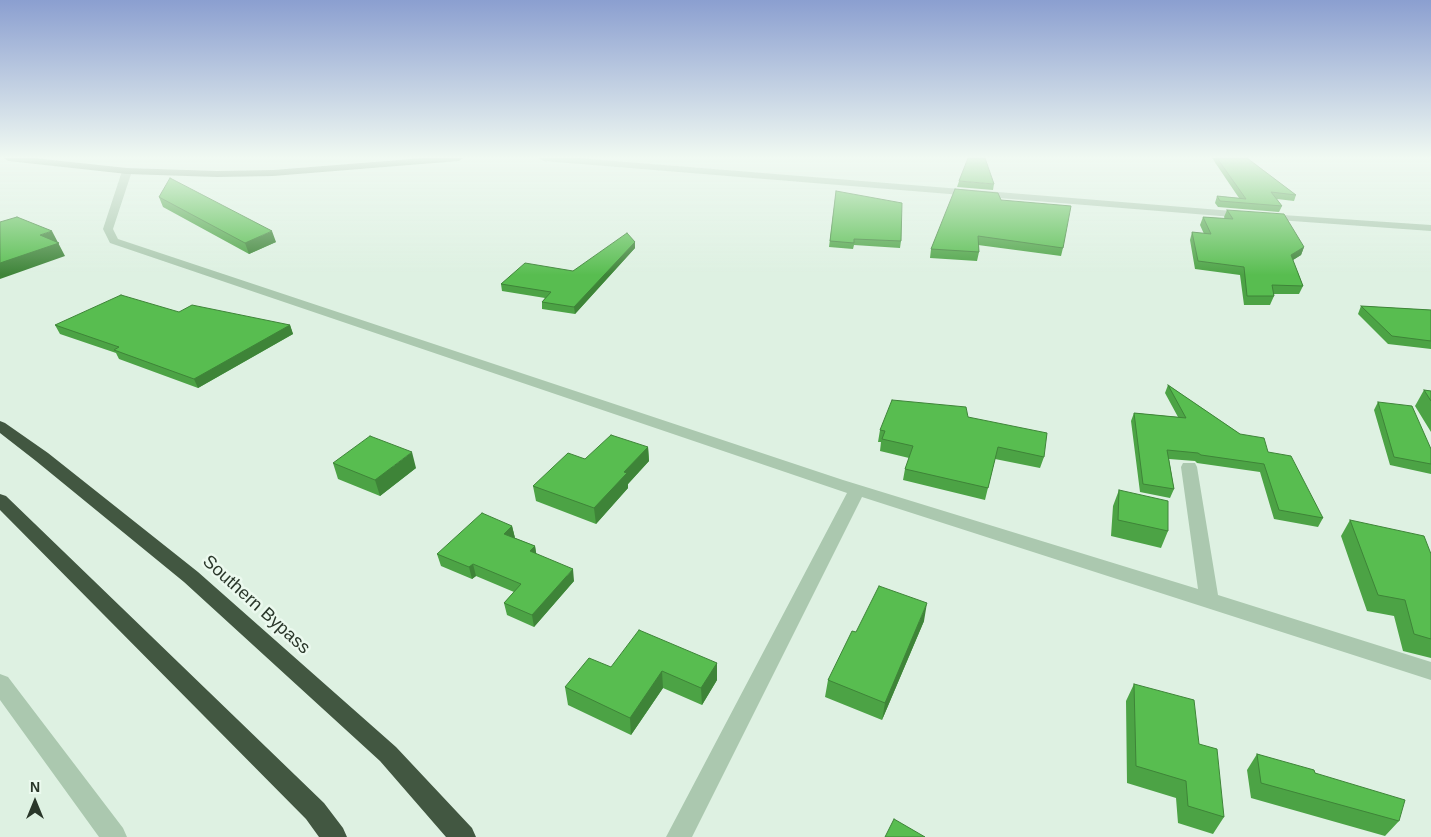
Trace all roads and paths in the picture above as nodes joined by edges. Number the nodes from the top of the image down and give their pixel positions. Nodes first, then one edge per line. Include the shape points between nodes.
1 (118, 197) edge
2 (1008, 197) edge
3 (1431, 228) edge
4 (0, 426) edge
5 (1189, 467) dead end
6 (857, 490) junction
7 (0, 500) edge
8 (1209, 600) junction
9 (1431, 671) edge
10 (0, 683) edge
11 (114, 837) edge
12 (334, 837) edge
13 (463, 837) edge
14 (679, 837) edge

1 - 6 street via 108,229 114,242
2 - 3 street
4 - 13 highway, Southern Bypass via 191,577 388,754
5 - 8 street
6 - 8 street
6 - 14 street
7 - 12 highway via 315,811
8 - 9 street
10 - 11 street

